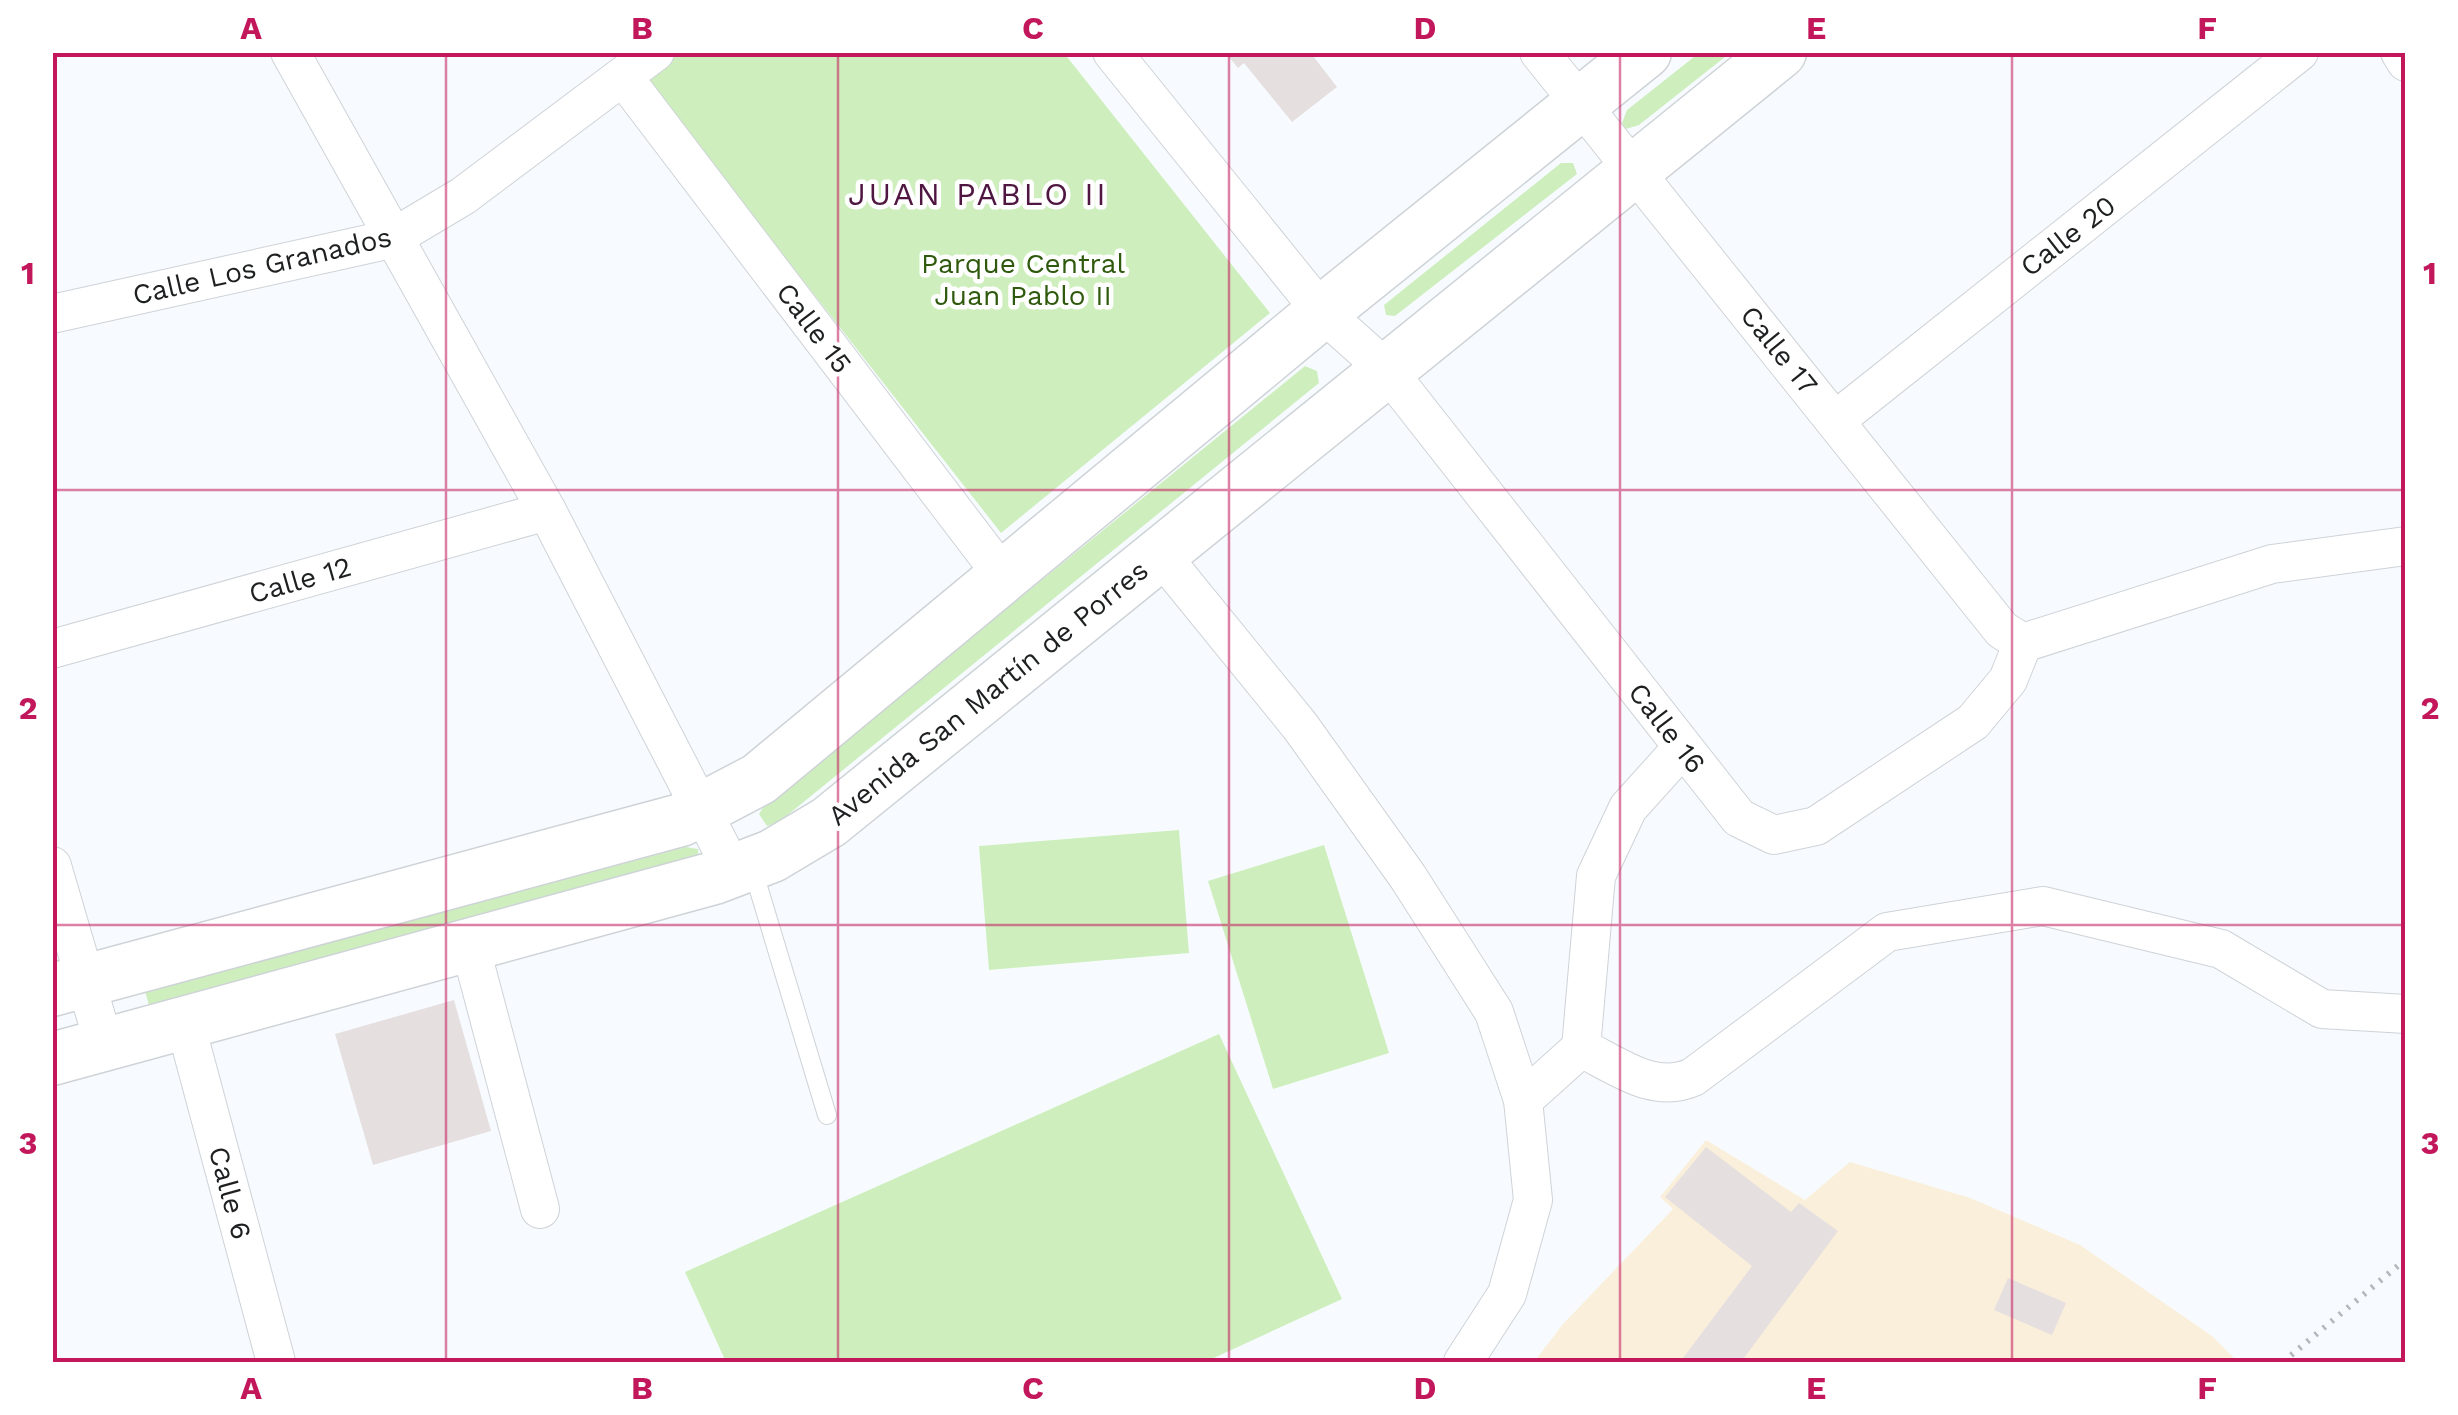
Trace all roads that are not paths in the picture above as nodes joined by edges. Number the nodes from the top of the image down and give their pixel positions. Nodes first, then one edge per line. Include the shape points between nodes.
1 (290, 52) edge
2 (655, 52) edge
3 (1112, 52) edge
4 (1539, 52) edge
5 (1645, 52) edge
6 (1780, 52) edge
7 (2299, 52) edge
8 (2400, 52) edge
9 (2406, 62) edge
10 (624, 78) junction
11 (1580, 104) junction
12 (1632, 171) junction
13 (391, 239) junction
14 (1322, 312) junction
15 (52, 314) edge
16 (1386, 369) junction
17 (1836, 420) junction
18 (547, 510) junction
19 (2406, 546) edge
20 (1160, 554) junction
21 (1004, 577) junction
22 (2023, 643) junction
23 (52, 649) edge
24 (1682, 748) junction
25 (704, 812) junction
26 (52, 866) edge
27 (742, 868) junction
28 (470, 946) junction
29 (69, 985) edge
30 (2406, 1014) edge
31 (184, 1023) junction
32 (104, 1044) junction
33 (1581, 1048) junction
34 (52, 1058) edge
35 (1523, 1100) junction
36 (827, 1115) dead end
37 (540, 1208) dead end
38 (276, 1362) edge
39 (1463, 1362) edge

1 - 13 street
2 - 10 street, Calle Los Granados
3 - 14 street, Calle 16
4 - 11 street, Calle 17
5 - 11 main road
6 - 12 main road, Avenida San Martín de Porres
7 - 17 street, Calle 20
8 - 9 street
10 - 13 street, Calle Los Granados via 463,196
10 - 21 street, Calle 15
11 - 12 street, Calle 17
11 - 14 main road
12 - 16 main road, Avenida San Martín de Porres
12 - 17 street, Calle 17
13 - 15 street, Calle Los Granados
13 - 18 street
14 - 16 street, Calle 16
14 - 21 main road
16 - 20 main road, Avenida San Martín de Porres
16 - 24 street, Calle 16
17 - 22 street, Calle 17 via 2002,630
18 - 23 street, Calle 12
18 - 25 street
19 - 22 street via 2272,564
20 - 27 main road, Avenida San Martín de Porres via 829,822
20 - 35 street via 1300,726 1408,877 1494,1012
21 - 25 main road via 759,779
22 - 24 street, Calle 16 via 2008,680 1973,722 1816,826 1774,835 1740,818
24 - 33 street via 1628,808 1596,876
25 - 27 street
25 - 29 main road
26 - 29 street
27 - 28 main road, Avenida San Martín de Porres
27 - 36 lane
28 - 31 main road, Avenida San Martín de Porres
28 - 37 street
29 - 32 street
30 - 33 street via 2322,1009 2221,950 2043,906 1887,932 1674,1086 1653,1084
31 - 32 main road, Avenida San Martín de Porres
31 - 38 street, Calle 6
32 - 34 main road, Avenida San Martín de Porres
33 - 35 street
35 - 39 street via 1532,1200 1507,1294

